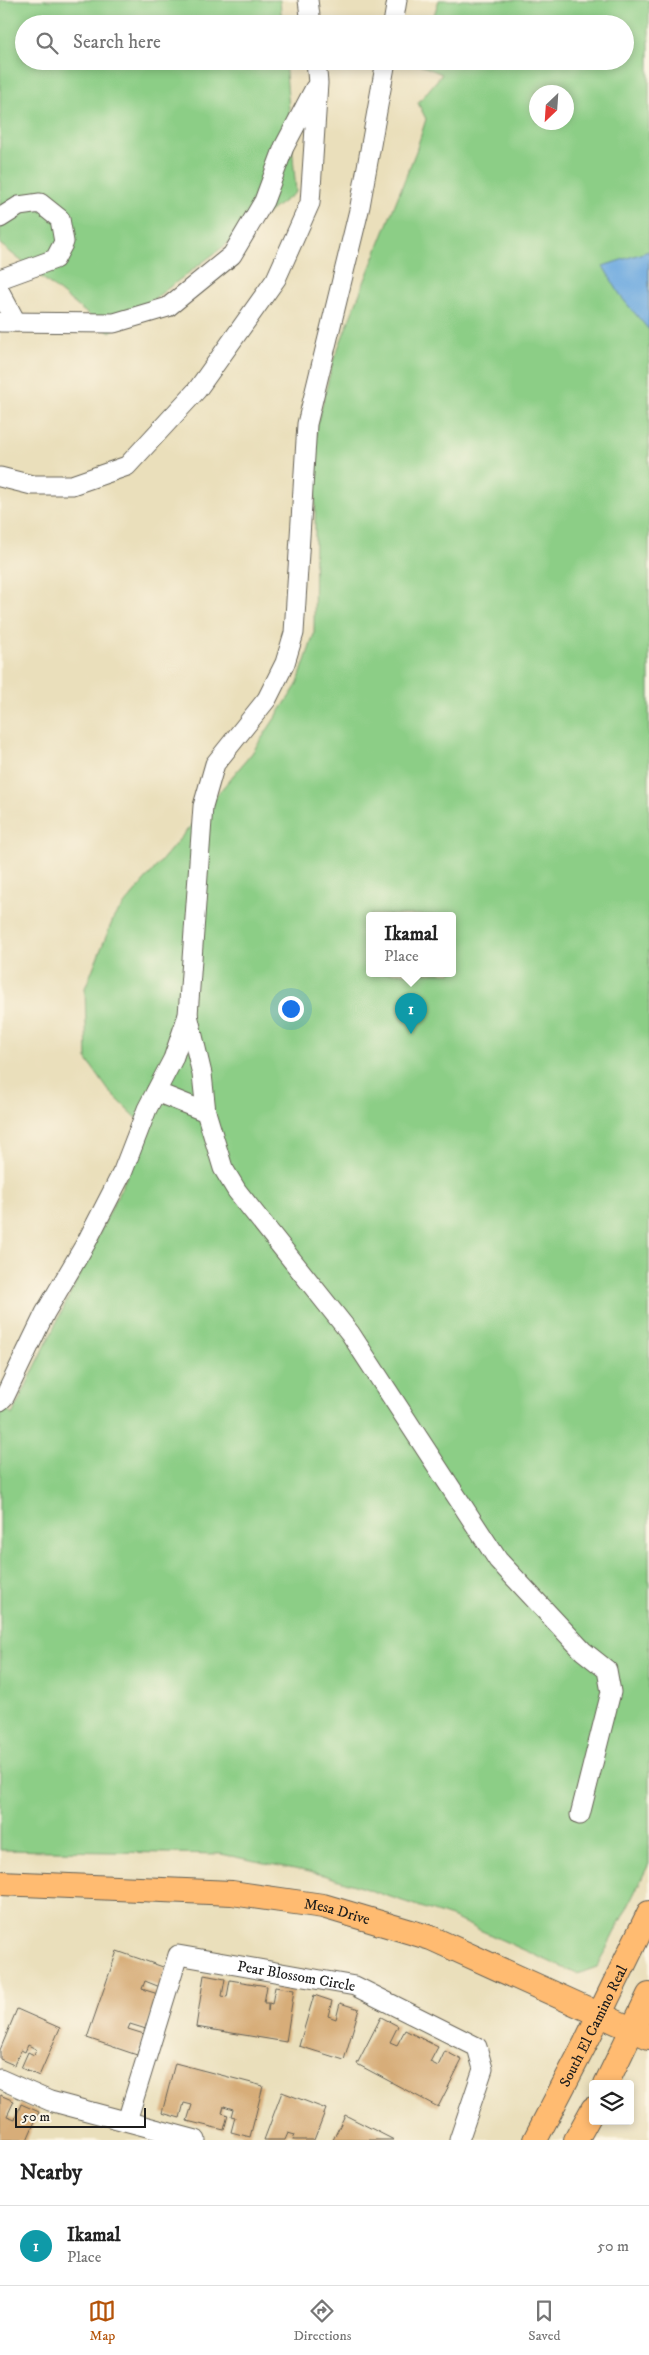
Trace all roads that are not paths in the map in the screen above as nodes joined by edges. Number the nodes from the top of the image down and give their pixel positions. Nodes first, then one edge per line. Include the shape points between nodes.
1 (308, 0) edge
2 (397, 0) edge
3 (310, 15) edge
4 (394, 15) edge
5 (317, 70) edge
6 (384, 70) edge
7 (318, 83) junction
8 (0, 218) edge
9 (0, 279) edge
10 (0, 292) edge
11 (8, 322) edge
12 (0, 477) edge
13 (188, 1015) junction
14 (156, 1092) junction
15 (206, 1112) junction
16 (0, 1401) edge
17 (580, 1815) dead end
18 (0, 1883) edge
19 (649, 1912) edge
20 (649, 1995) edge
21 (600, 2015) junction
22 (641, 2034) edge
23 (0, 2079) edge
24 (609, 2080) edge
25 (589, 2116) edge
26 (127, 2121) junction
27 (196, 2140) edge
28 (459, 2140) edge
29 (535, 2140) edge
30 (576, 2140) edge

1 - 3 street
2 - 4 street
5 - 7 street
6 - 13 street via 360,206 307,424 294,633 285,663 267,698 215,764 203,806
7 - 11 street via 284,146 264,200 232,255 202,281 168,307 114,323
7 - 12 street via 310,203 276,279 197,390 127,466 72,485 32,485
8 - 9 street via 18,206 40,204 60,219 64,242 55,259
10 - 11 street
13 - 14 street via 173,1059
13 - 15 street via 202,1074
14 - 15 street
14 - 16 street via 123,1172
15 - 17 street via 223,1168 236,1192 350,1333 498,1560 583,1651 607,1670 611,1692
18 - 21 main road, Mesa Drive via 232,1893 323,1906 431,1938
19 - 21 main road, South El Camino Real
20 - 22 main road
21 - 22 main road, Mesa Drive
21 - 29 main road, South El Camino Real
22 - 24 main road
23 - 26 street via 50,2101
25 - 30 main road
26 - 27 street
26 - 28 street, Pear Blossom Circle via 178,1955 355,1986 477,2047 483,2069

